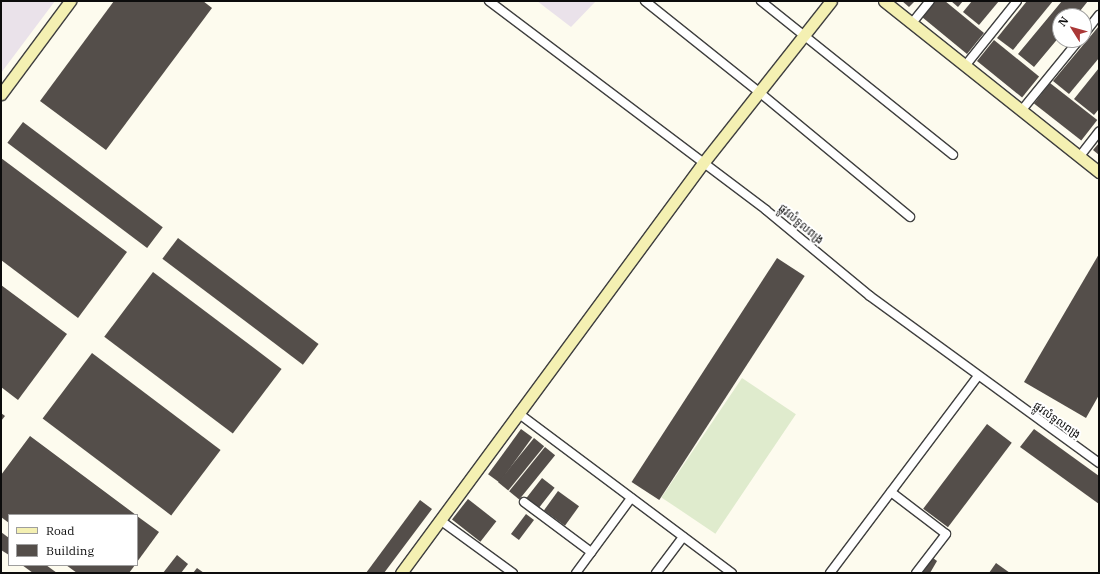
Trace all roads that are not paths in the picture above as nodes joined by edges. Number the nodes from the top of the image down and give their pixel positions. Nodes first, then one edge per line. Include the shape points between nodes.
1 (70, 1) edge
2 (489, 1) edge
3 (645, 1) edge
4 (761, 1) edge
5 (831, 1) edge
6 (884, 1) edge
7 (930, 1) edge
8 (1017, 1) edge
9 (1099, 15) edge
10 (912, 23) junction
11 (1092, 24) edge
12 (804, 35) junction
13 (1072, 48) edge
14 (965, 66) junction
15 (759, 92) junction
16 (1, 94) edge
17 (1020, 111) junction
18 (1099, 132) edge
19 (953, 155) dead end
20 (1080, 156) junction
21 (703, 163) junction
22 (1099, 172) edge
23 (910, 218) dead end
24 (978, 376) junction
25 (518, 413) junction
26 (1099, 463) edge
27 (890, 492) junction
28 (631, 498) junction
29 (524, 502) dead end
30 (440, 520) junction
31 (683, 537) junction
32 (591, 552) junction
33 (400, 573) edge
34 (513, 573) edge
35 (576, 573) edge
36 (656, 573) edge
37 (732, 573) edge
38 (830, 573) edge
39 (916, 573) edge

1 - 16 street
2 - 21 street, ផ្លូវលំទួលពង្រ
3 - 15 street
4 - 12 street
5 - 12 street
6 - 10 street
7 - 10 street
8 - 14 street
9 - 11 street
10 - 14 street
12 - 15 street
12 - 19 street
13 - 17 street
14 - 17 street
15 - 21 street
15 - 23 street
17 - 20 street
18 - 20 street
20 - 22 street
21 - 24 street, ផ្លូវលំទួលពង្រ via 766,210 870,296
21 - 25 street
24 - 26 street, ផ្លូវលំទួលពង្រ
24 - 27 street
25 - 28 street
25 - 30 street
27 - 38 street
27 - 39 street via 946,534
28 - 31 street
28 - 32 street
29 - 32 street
30 - 33 street
30 - 34 street
31 - 36 street
31 - 37 street
32 - 35 street

